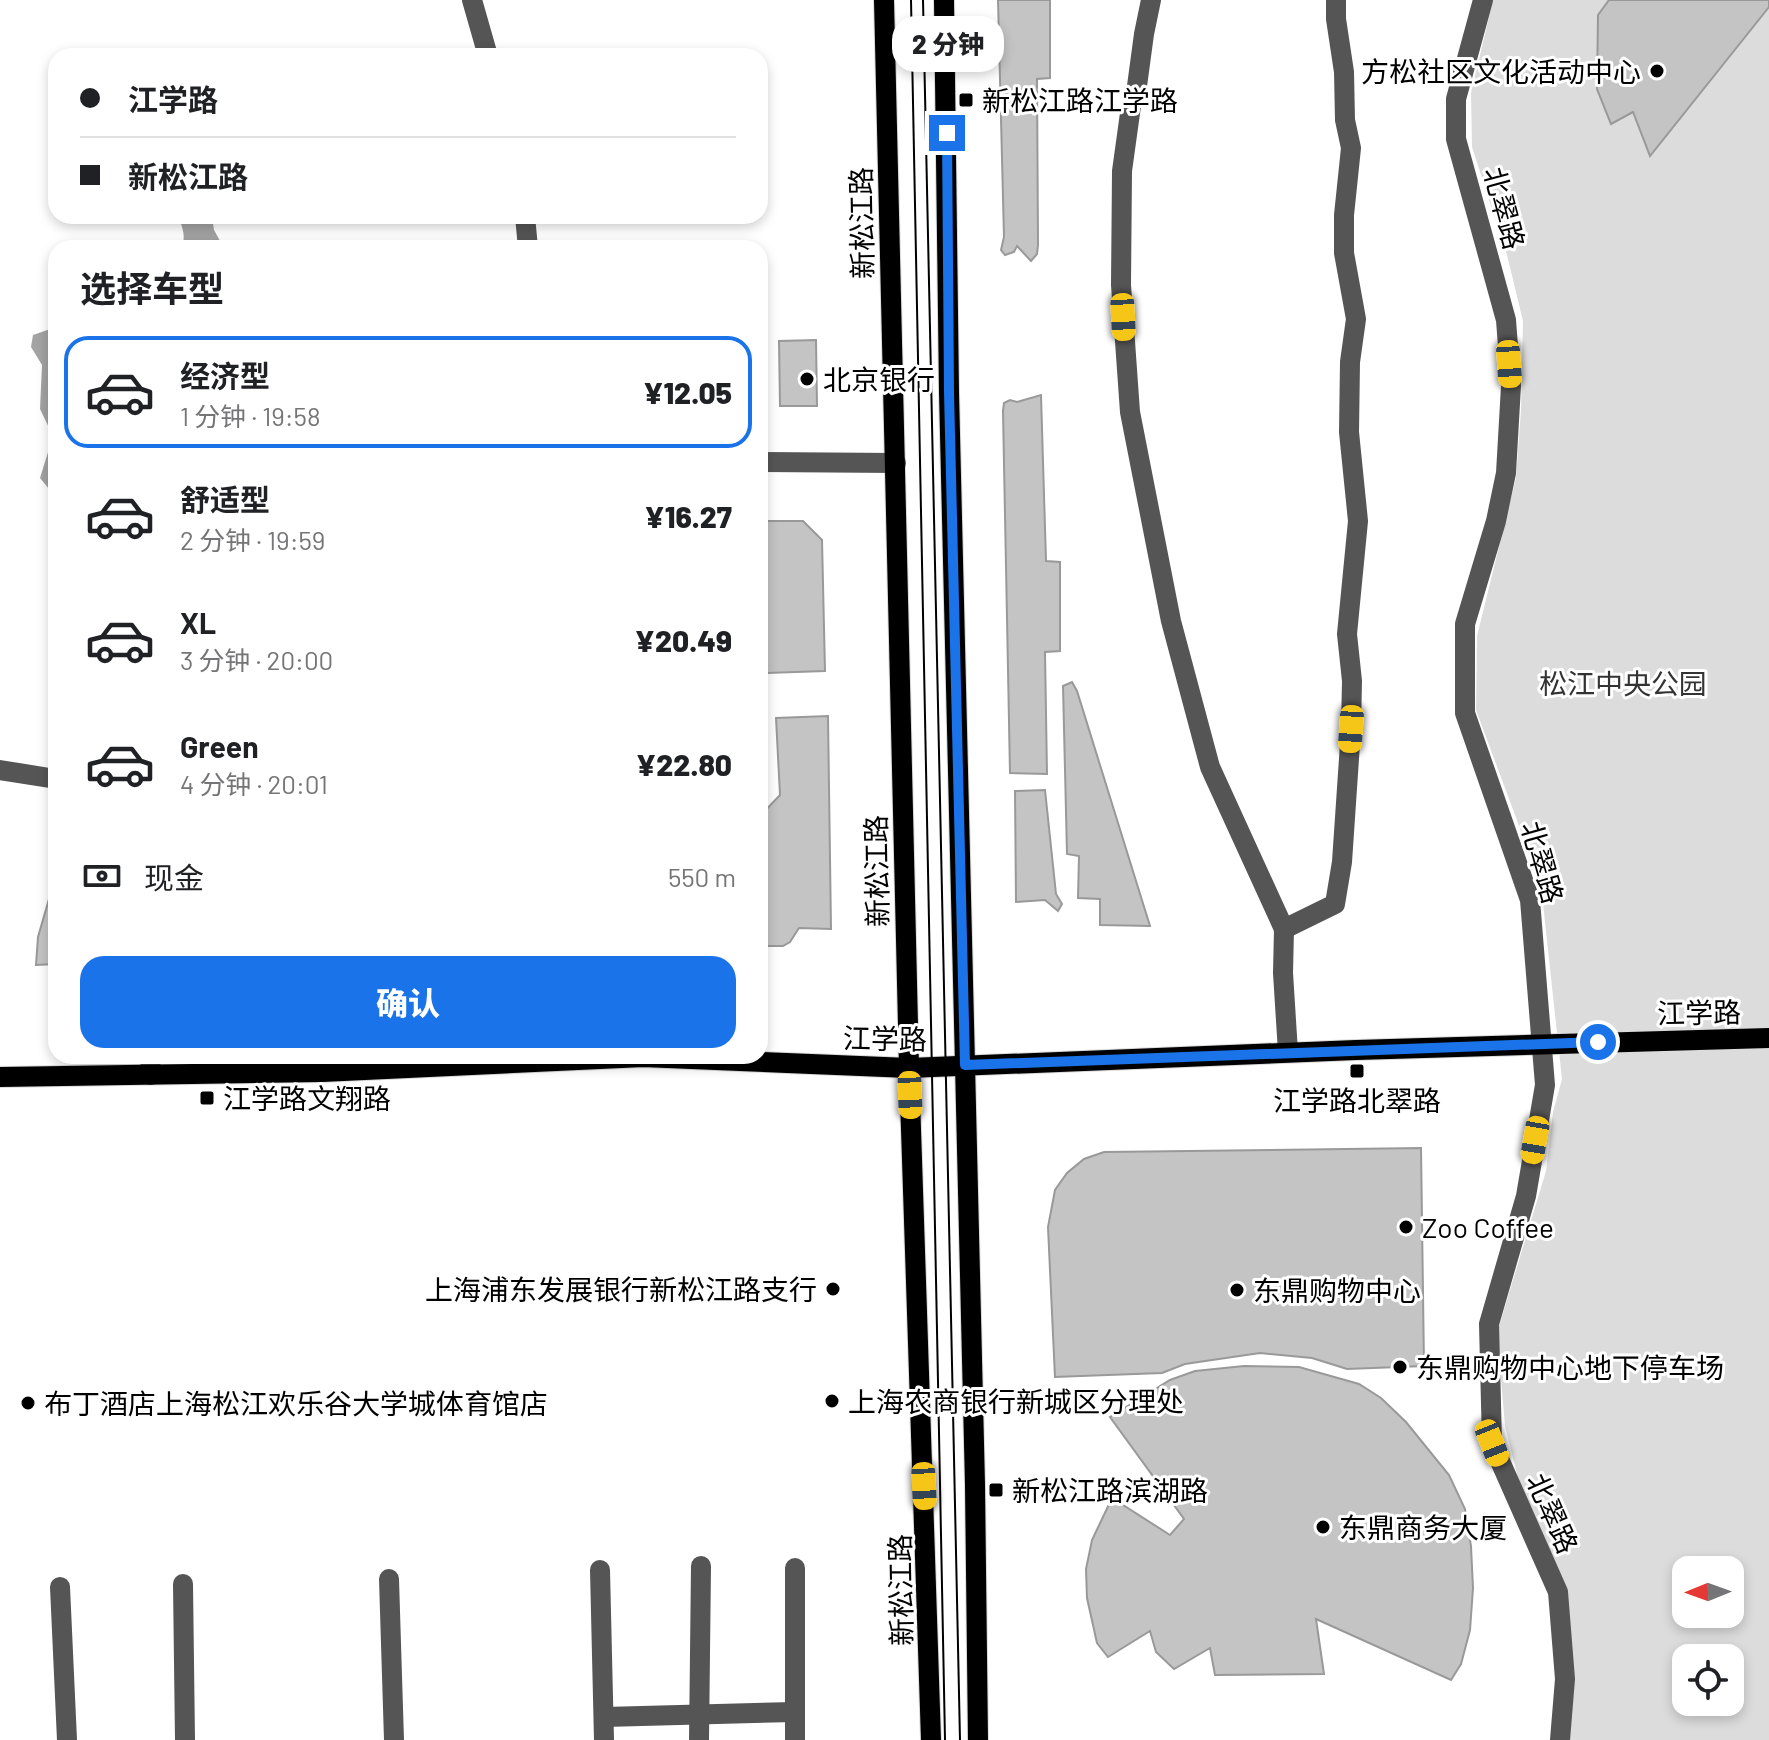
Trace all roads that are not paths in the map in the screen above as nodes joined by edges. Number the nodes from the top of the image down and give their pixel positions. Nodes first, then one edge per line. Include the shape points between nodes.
1 (472, 0) edge
2 (884, 0) edge
3 (944, 0) edge
4 (1151, 0) edge
5 (1336, 0) edge
6 (1483, 0) edge
7 (486, 48) edge
8 (768, 462) edge
9 (896, 463) junction
10 (0, 770) edge
11 (48, 778) edge
12 (1284, 929) junction
13 (1769, 1038) edge
14 (1542, 1043) junction
15 (1288, 1052) junction
16 (768, 1062) edge
17 (493, 1064) edge
18 (151, 1065) edge
19 (965, 1065) junction
20 (909, 1068) junction
21 (0, 1077) edge
22 (701, 1566) dead end
23 (795, 1568) dead end
24 (600, 1570) dead end
25 (389, 1579) dead end
26 (183, 1584) dead end
27 (60, 1587) dead end
28 (795, 1712) junction
29 (699, 1714) junction
30 (604, 1717) junction
31 (67, 1740) edge
32 (185, 1740) edge
33 (394, 1740) edge
34 (604, 1740) edge
35 (699, 1740) edge
36 (795, 1740) edge
37 (931, 1740) edge
38 (978, 1740) edge
39 (1560, 1740) edge

1 - 7 street
2 - 9 main road, 新松江路
3 - 19 main road
4 - 12 street via 1122,171 1121,285 1130,412 1171,621 1210,767
5 - 12 street via 1351,148 1344,253 1356,319 1349,432 1358,521 1347,634 1350,743 1335,904
6 - 14 street, 北翠路 via 1456,99 1456,139 1506,320 1511,386 1506,473 1465,624 1465,713 1530,900
8 - 9 street
9 - 20 main road, 新松江路
10 - 11 street
12 - 15 street
13 - 14 main road, 江学路
14 - 15 main road, 江学路
14 - 39 street, 北翠路 via 1545,1085 1526,1196 1489,1324 1492,1443 1558,1592 1565,1679
15 - 19 main road, 江学路
16 - 20 main road, 江学路
17 - 18 main road, 江学路 via 322,1072
18 - 21 main road, 江学路
19 - 20 main road, 江学路
19 - 38 main road
20 - 37 main road, 新松江路
22 - 29 street
23 - 28 street
24 - 30 street
25 - 33 street
26 - 32 street
27 - 31 street
28 - 29 street
28 - 36 street
29 - 30 street
29 - 35 street
30 - 34 street

